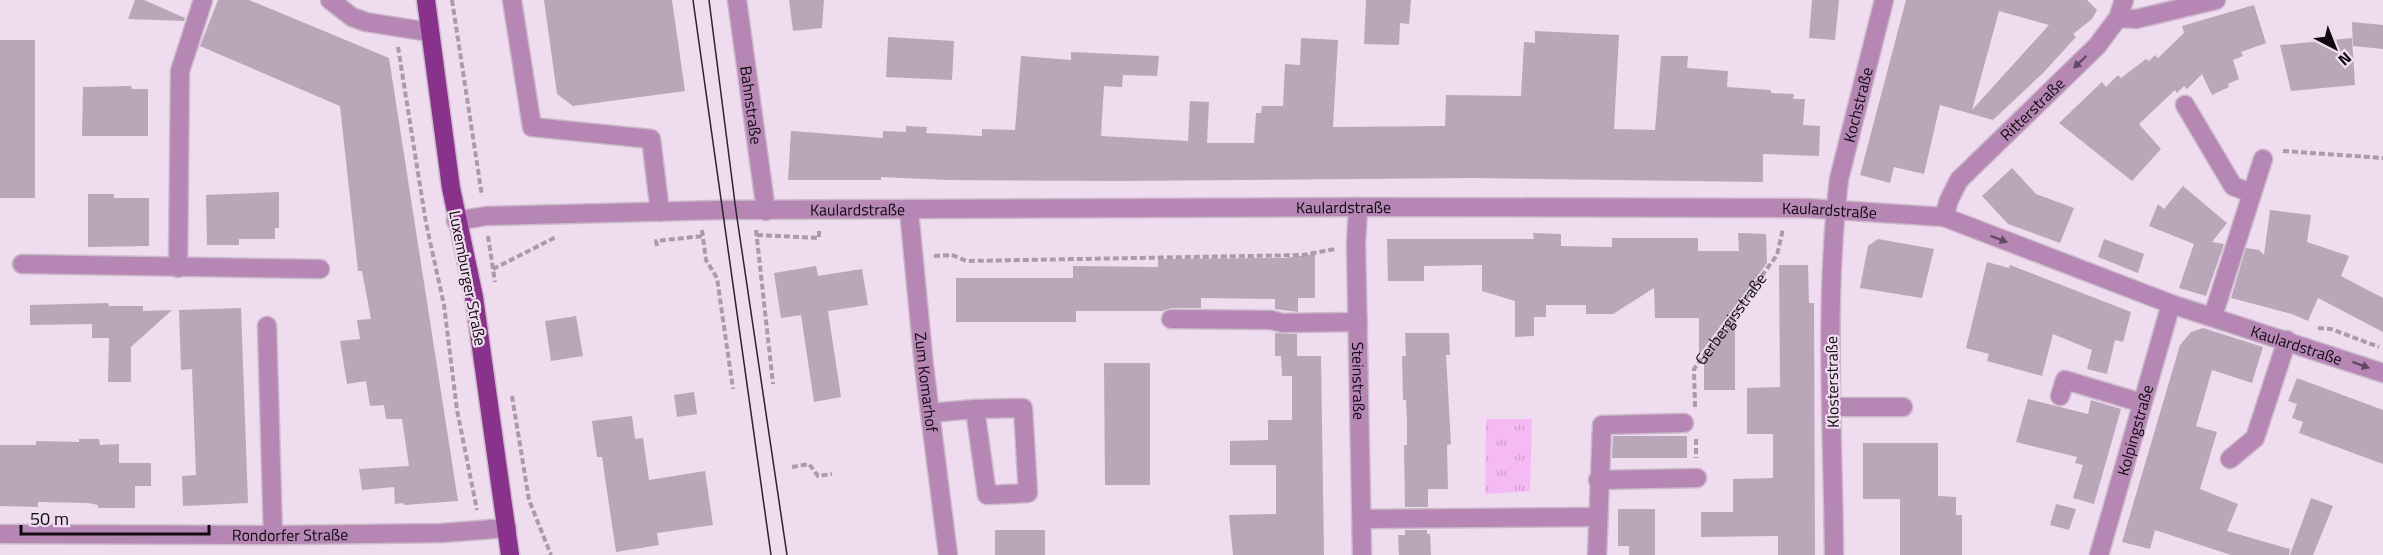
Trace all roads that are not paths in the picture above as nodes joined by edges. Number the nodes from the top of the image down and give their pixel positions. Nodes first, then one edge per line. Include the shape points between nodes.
1 (203, 0) edge
2 (330, 0) edge
3 (426, 0) edge
4 (512, 0) edge
5 (737, 0) edge
6 (1884, 0) edge
7 (2124, 0) edge
8 (2216, 0) edge
9 (2118, 18) junction
10 (429, 32) junction
11 (2185, 105) dead end
12 (2263, 159) road end
13 (2252, 193) junction
14 (1358, 207) junction
15 (1835, 209) junction
16 (766, 211) junction
17 (909, 211) junction
18 (660, 212) junction
19 (1944, 217) junction
20 (456, 221) junction
21 (22, 264) dead end
22 (177, 268) junction
23 (320, 269) dead end
24 (2171, 304) junction
25 (2213, 316) junction
26 (1171, 319) dead end
27 (1358, 321) junction
28 (267, 326) dead end
29 (2287, 340) junction
30 (2383, 373) edge
31 (2060, 396) dead end
32 (2142, 403) junction
33 (1832, 407) junction
34 (1903, 407) dead end
35 (975, 409) junction
36 (930, 413) junction
37 (1692, 424) road end
38 (2230, 459) dead end
39 (1599, 473) junction
40 (1697, 478) road end
41 (1597, 517) junction
42 (1362, 519) junction
43 (507, 528) junction
44 (0, 534) edge
45 (273, 535) junction
46 (510, 555) edge
47 (948, 555) edge
48 (1362, 555) edge
49 (1597, 555) edge
50 (1834, 555) edge
51 (2099, 555) edge

1 - 22 street via 180,71
2 - 10 street via 352,17 366,22
3 - 10 main road, Luxemburger Straße
4 - 18 street via 532,127 651,139
5 - 16 street, Bahnstraße
6 - 15 street, Kochstraße
7 - 9 street, Ritterstraße
8 - 9 street via 2136,19
9 -> 19 street, Ritterstraße via 2097,46 1959,180
10 - 20 main road, Luxemburger Straße
11 - 13 street via 2233,186
12 - 13 street
13 - 25 street
14 - 15 street, Kaulardstraße
14 - 17 street, Kaulardstraße
14 - 27 street, Steinstraße
15 - 19 street, Kaulardstraße
15 - 33 street, Klosterstraße
16 - 17 street, Kaulardstraße
16 - 18 street, Kaulardstraße
17 - 36 street, Zum Komarhof
18 - 20 street, Kaulardstraße via 486,216
19 -> 24 street, Kaulardstraße
20 - 43 main road, Luxemburger Straße via 474,297
21 - 22 street
22 - 23 street
24 - 25 street, Kaulardstraße
24 - 32 street, Kolpingstraße
25 - 29 street, Kaulardstraße
26 - 27 street
27 - 42 street, Steinstraße
28 - 45 street
29 -> 30 street, Kaulardstraße
29 - 38 street via 2255,438
31 - 32 street via 2065,380
32 - 51 street, Kolpingstraße
33 - 34 street
33 - 50 street, Klosterstraße
35 - 35 street via 987,495 1028,493 1023,408
35 - 36 street
36 - 47 street, Zum Komarhof
37 - 39 street via 1602,425
39 - 40 street
39 - 41 street
41 - 42 street
41 - 49 street
42 - 48 street, Steinstraße
43 - 45 street, Rondorfer Straße via 442,533
43 - 46 main road, Luxemburger Straße
44 - 45 street, Rondorfer Straße

